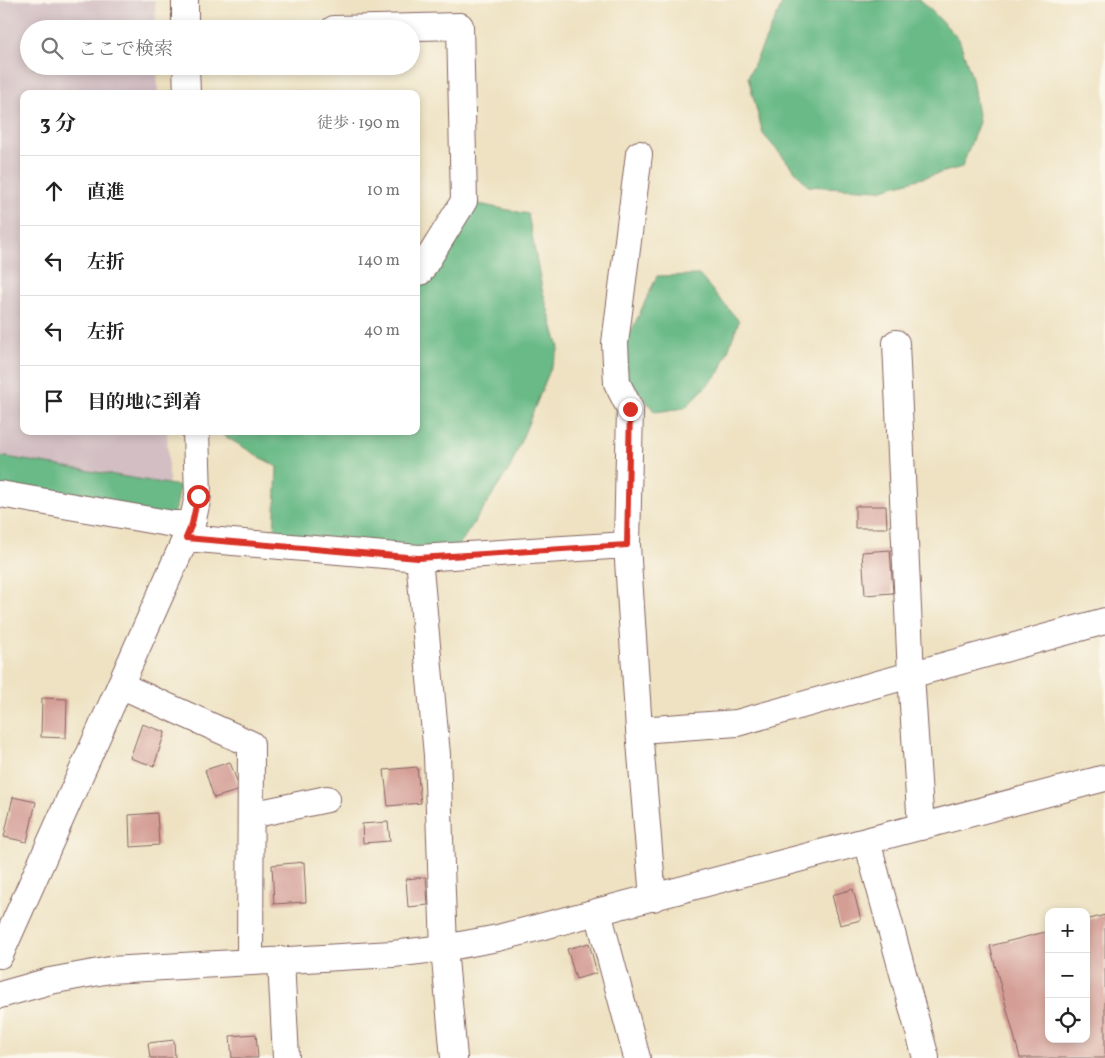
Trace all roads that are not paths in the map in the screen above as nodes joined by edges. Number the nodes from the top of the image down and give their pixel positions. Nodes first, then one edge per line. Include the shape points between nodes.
1 (184, 0) edge
2 (185, 20) edge
3 (420, 27) edge
4 (186, 75) edge
5 (187, 90) edge
6 (639, 154) dead end
7 (420, 272) edge
8 (896, 343) dead end
9 (196, 435) edge
10 (0, 494) edge
11 (189, 531) junction
12 (627, 545) junction
13 (418, 558) junction
14 (1105, 621) edge
15 (911, 675) junction
16 (120, 685) junction
17 (639, 730) junction
18 (1105, 778) edge
19 (327, 800) dead end
20 (251, 815) junction
21 (921, 827) junction
22 (867, 841) junction
23 (653, 898) junction
24 (598, 912) junction
25 (444, 948) junction
26 (0, 955) edge
27 (281, 960) junction
28 (250, 962) junction
29 (0, 995) edge
30 (286, 1058) edge
31 (454, 1058) edge
32 (637, 1058) edge
33 (926, 1058) edge

1 - 2 street
3 - 7 street via 460,26 464,201
4 - 5 street
6 - 12 street via 614,343 617,383 630,409
8 - 15 street
9 - 11 street via 198,496
10 - 11 street via 173,524
11 - 13 street
11 - 16 street
12 - 13 street
12 - 17 street
13 - 25 street via 437,755
14 - 15 street
15 - 17 street via 737,723
15 - 21 street
16 - 20 street via 251,744
16 - 26 street
17 - 23 street
18 - 21 street
19 - 20 street
20 - 28 street
21 - 22 street
22 - 23 street
22 - 33 street
23 - 24 street
24 - 25 street via 498,938
24 - 32 street
25 - 27 street
25 - 31 street
27 - 28 street
27 - 30 street
28 - 29 street via 110,970 50,981

